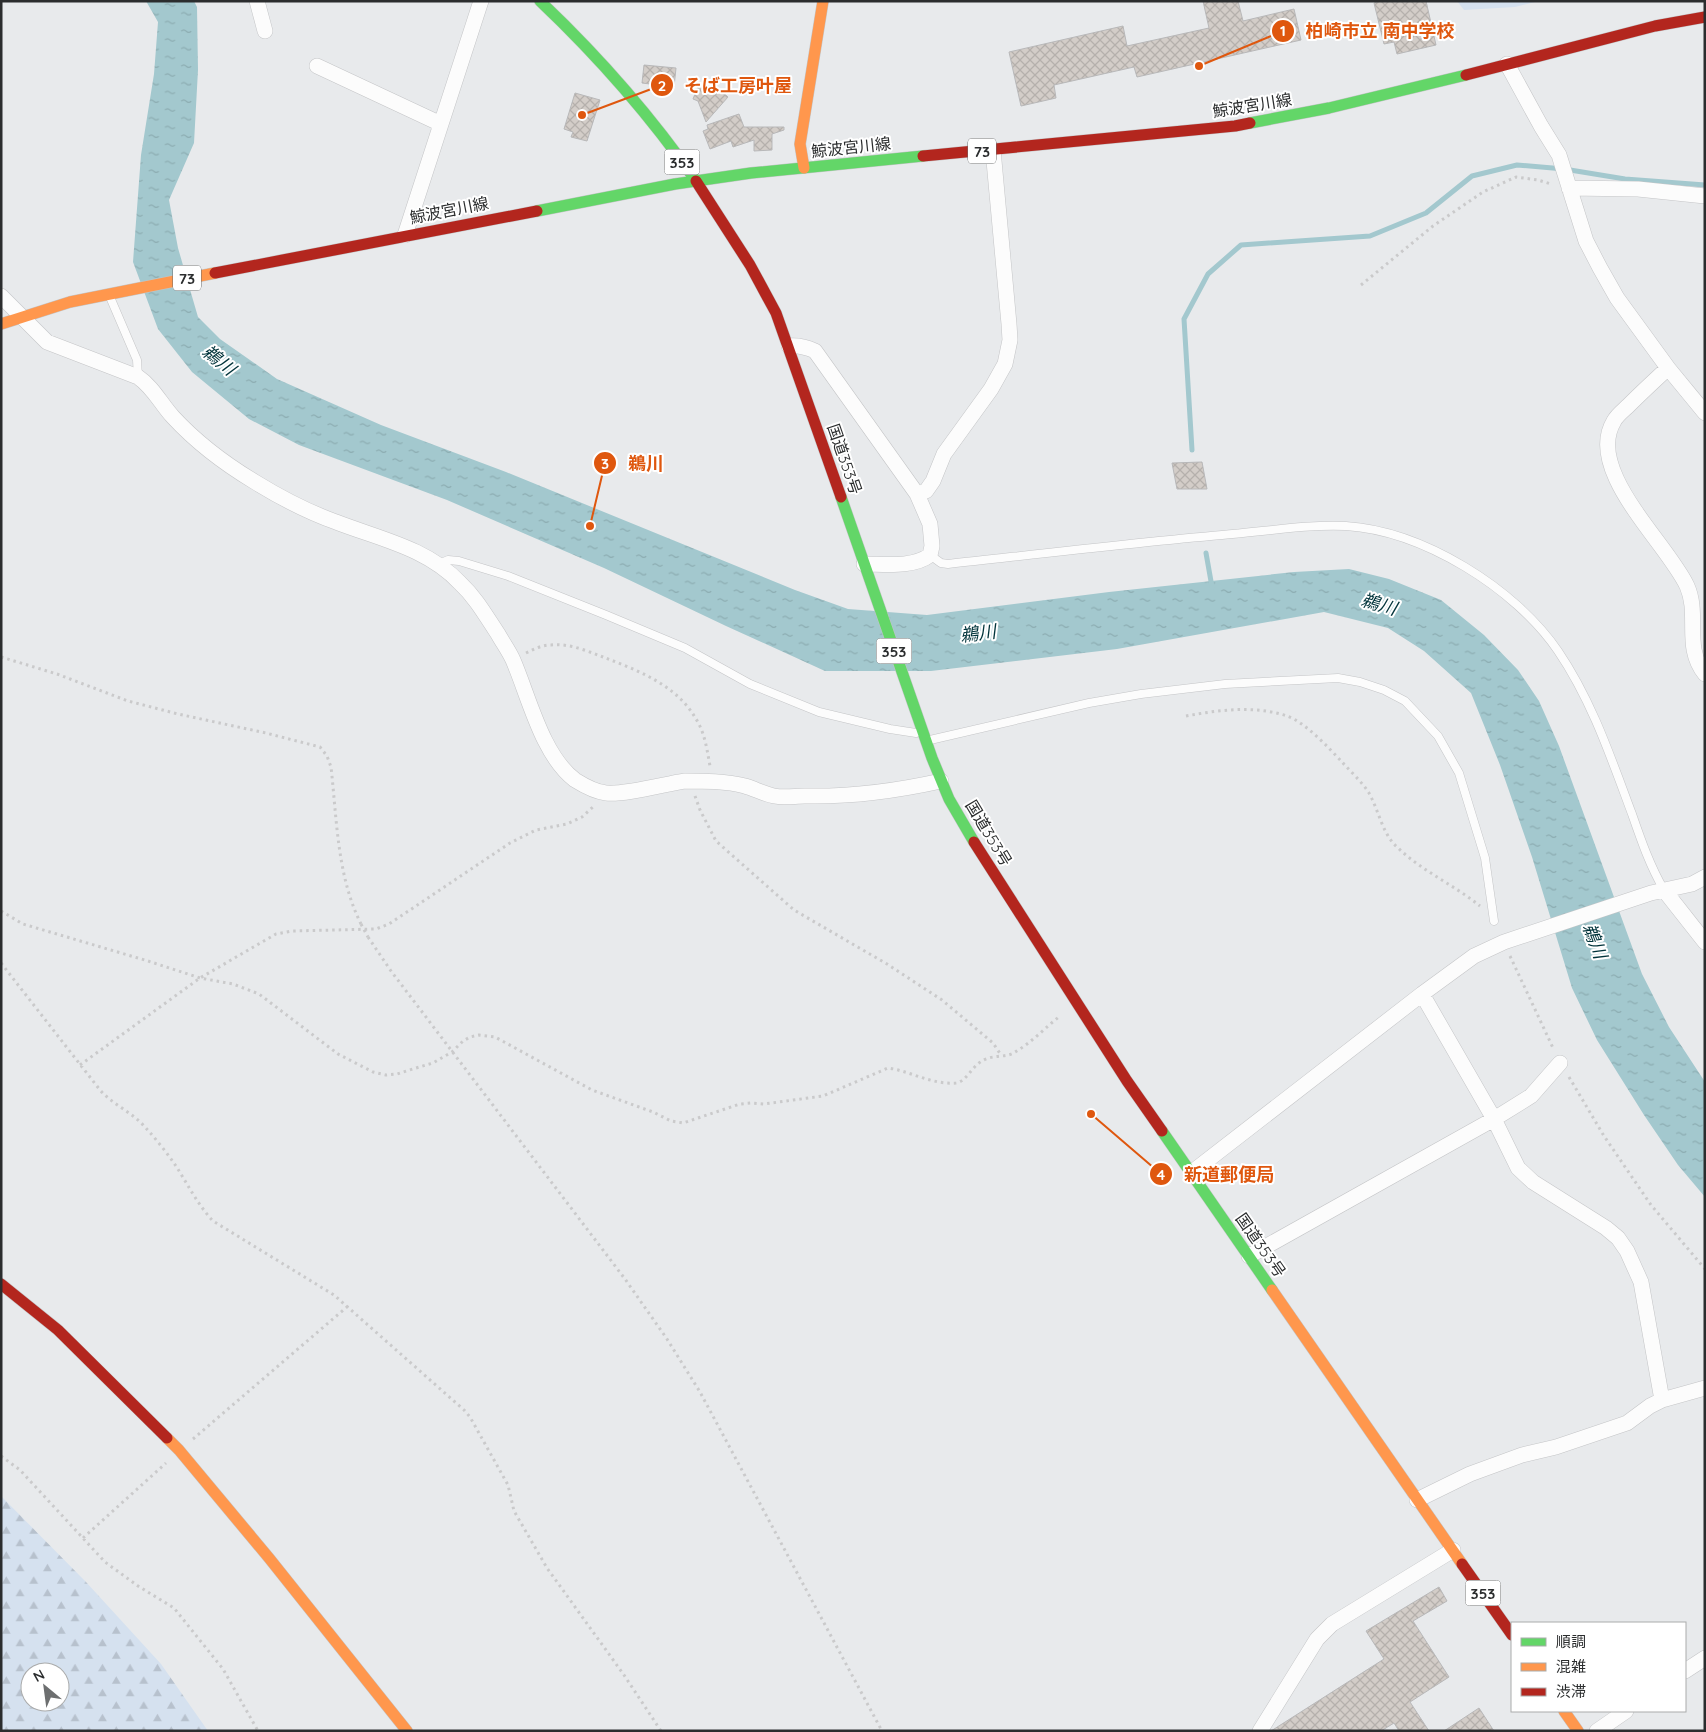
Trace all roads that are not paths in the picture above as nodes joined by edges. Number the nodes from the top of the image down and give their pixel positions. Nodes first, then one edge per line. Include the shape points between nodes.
1 (257, 1) edge
2 (481, 1) edge
3 (540, 1) edge
4 (823, 1) edge
5 (1705, 17) edge
6 (265, 31) dead end
7 (1507, 64) junction
8 (317, 66) dead end
9 (441, 124) junction
10 (993, 150) junction
11 (804, 168) junction
12 (696, 180) junction
13 (1567, 183) junction
14 (1705, 196) edge
15 (405, 235) junction
16 (115, 292) junction
17 (1, 296) edge
18 (21, 316) junction
19 (1, 324) edge
20 (789, 346) junction
21 (1668, 368) junction
22 (138, 377) junction
23 (1705, 413) edge
24 (916, 494) junction
25 (930, 555) junction
26 (439, 564) junction
27 (865, 569) junction
28 (1705, 674) edge
29 (923, 734) junction
30 (941, 781) junction
31 (1705, 877) edge
32 (1658, 892) junction
33 (1494, 921) dead end
34 (1705, 942) edge
35 (1422, 994) junction
36 (1560, 1063) dead end
37 (1494, 1119) junction
38 (1191, 1173) junction
39 (1249, 1256) junction
40 (1, 1284) edge
41 (1705, 1388) edge
42 (1662, 1400) junction
43 (1418, 1500) junction
44 (1453, 1550) junction
45 (1511, 1635) edge
46 (1705, 1658) edge
47 (1686, 1670) edge
48 (1565, 1712) edge
49 (1625, 1712) edge
50 (407, 1731) edge
51 (1260, 1731) edge
52 (1578, 1731) edge
53 (1597, 1731) edge

1 - 6 street
2 - 9 street
3 - 12 main road, 国道353号 / 353 via 637,101
4 - 11 main road via 800,144
5 - 7 main road, 鯨波宮川線 / 73 via 1655,26
7 - 10 main road, 鯨波宮川線 / 73 via 1392,94 1235,126
7 - 13 street via 1558,155
8 - 9 street
9 - 15 street
10 - 11 main road, 鯨波宮川線 / 73
10 - 24 street via 1010,340 1005,364 944,454 933,481 926,491
11 - 12 main road, 鯨波宮川線 / 73
12 - 15 main road, 鯨波宮川線 / 73
12 - 20 main road, 国道353号 / 353 via 762,282
13 - 14 street
13 - 21 street via 1586,240 1600,268 1617,298
15 - 16 main road, 鯨波宮川線 / 73
16 - 18 main road, 鯨波宮川線 / 73
16 - 22 lane via 111,302 137,360
17 - 18 street
18 - 19 main road, 鯨波宮川線 / 73
18 - 22 street via 48,342
20 - 24 street via 807,347 815,352
20 - 27 main road, 国道353号 / 353
21 - 23 street
21 - 28 street via 1614,419 1607,438 1607,450 1617,480 1686,584 1692,606 1694,652
22 - 26 street via 195,438 257,483 334,522 418,552
24 - 25 street via 930,524
25 - 27 street via 905,564
25 - 32 lane via 948,564 1166,540 1347,526 1394,535 1451,559 1477,574 1520,608 1558,651 1596,717
26 - 29 lane via 448,560 508,576 685,648 750,684 820,712
26 - 30 street via 460,581 478,603 512,658 540,726 562,766 577,781 606,793 713,781 775,796 845,796 907,789
27 - 29 main road, 国道353号 / 353
29 - 30 main road, 国道353号 / 353
29 - 33 lane via 1142,694 1224,684 1338,678 1360,682 1404,701 1438,736 1459,773 1486,858
30 - 38 main road, 国道353号 / 353 via 969,835 1127,1081
31 - 32 street via 1692,884
32 - 34 street
32 - 35 street via 1517,938 1474,956
35 - 37 street
35 - 38 street
36 - 37 street via 1531,1096
37 - 39 street
37 - 42 street via 1524,1175 1606,1228 1627,1251 1641,1282
38 - 39 main road, 国道353号 / 353
39 - 43 main road, 国道353号 / 353
40 - 50 main road via 58,1330 179,1450
41 - 42 street
42 - 43 street via 1627,1424 1470,1474
43 - 44 main road, 国道353号 / 353
44 - 45 main road, 国道353号 / 353
44 - 51 street via 1332,1624 1317,1639
46 - 47 street
48 - 52 main road
49 - 53 street

